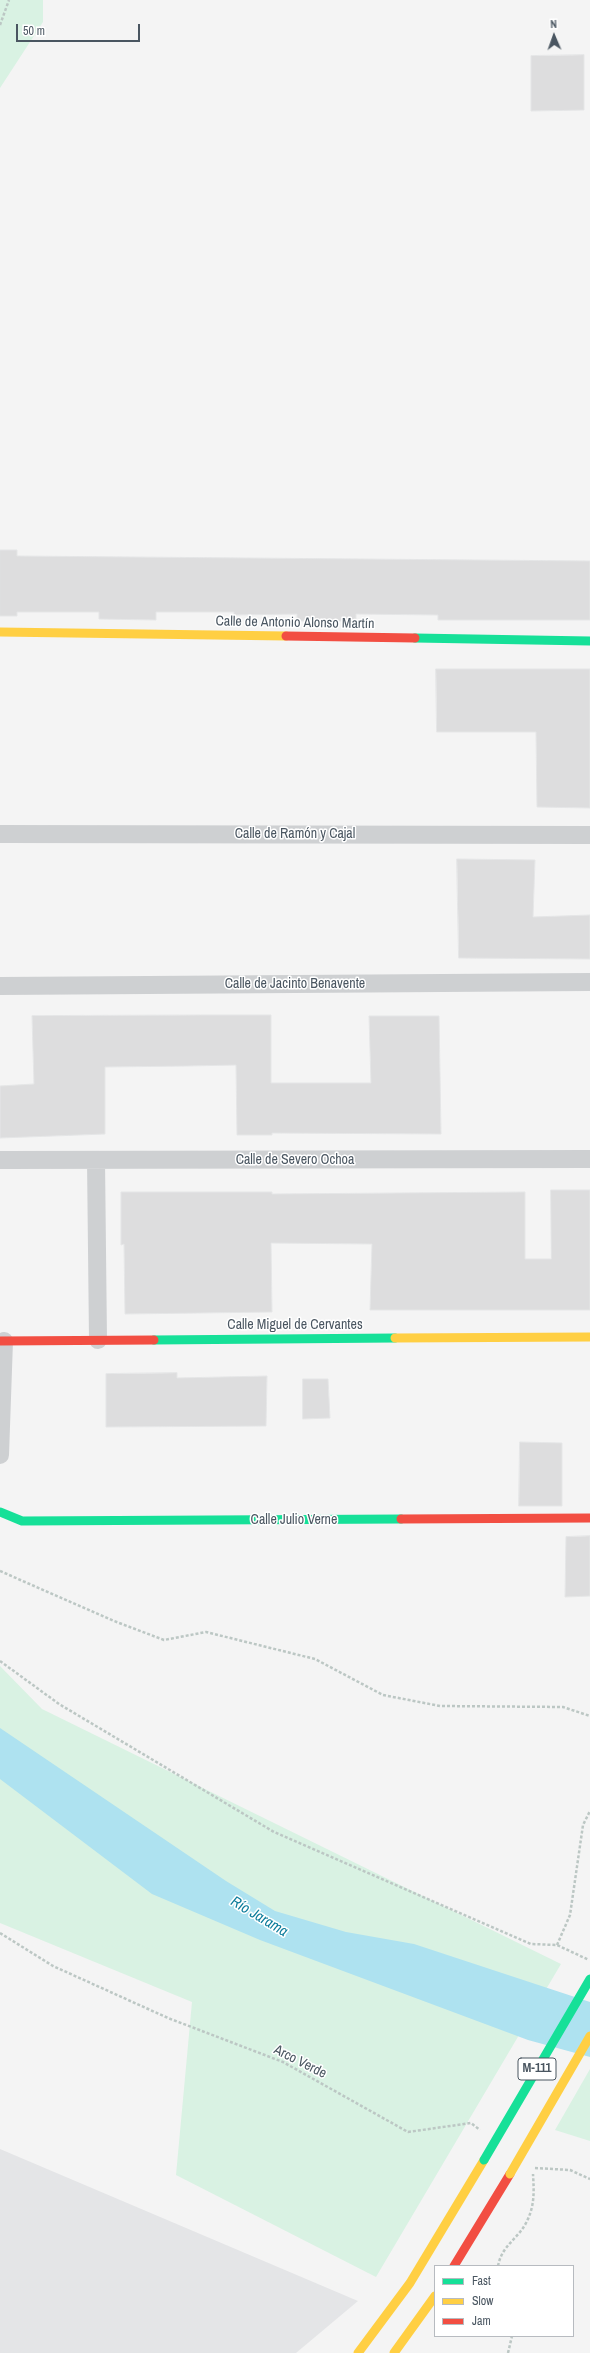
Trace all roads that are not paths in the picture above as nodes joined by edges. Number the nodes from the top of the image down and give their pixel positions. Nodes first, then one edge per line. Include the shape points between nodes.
1 (0, 632) edge
2 (590, 641) edge
3 (0, 834) edge
4 (590, 834) edge
5 (590, 982) edge
6 (0, 986) edge
7 (590, 1159) edge
8 (0, 1160) edge
9 (96, 1160) junction
10 (590, 1337) edge
11 (98, 1340) junction
12 (2, 1341) edge
13 (0, 1455) edge
14 (0, 1512) edge
15 (590, 1518) edge
16 (590, 1979) edge
17 (590, 2036) edge
18 (455, 2265) edge
19 (434, 2297) edge
20 (358, 2353) edge
21 (394, 2353) edge

1 - 2 street, Calle de Antonio Alonso Martín
3 - 4 street, Calle de Ramón y Cajal
5 - 6 street, Calle de Jacinto Benavente
7 - 9 street, Calle de Severo Ochoa
8 - 9 street, Calle de Severo Ochoa
9 - 11 street
10 - 11 street, Calle Miguel de Cervantes
11 - 12 street, Calle Miguel de Cervantes
12 - 13 street
14 - 15 street, Calle Julio Verne via 22,1521
16 - 20 street, M-111, bridge via 422,2265
17 - 18 street, M-111, bridge
19 - 21 street

